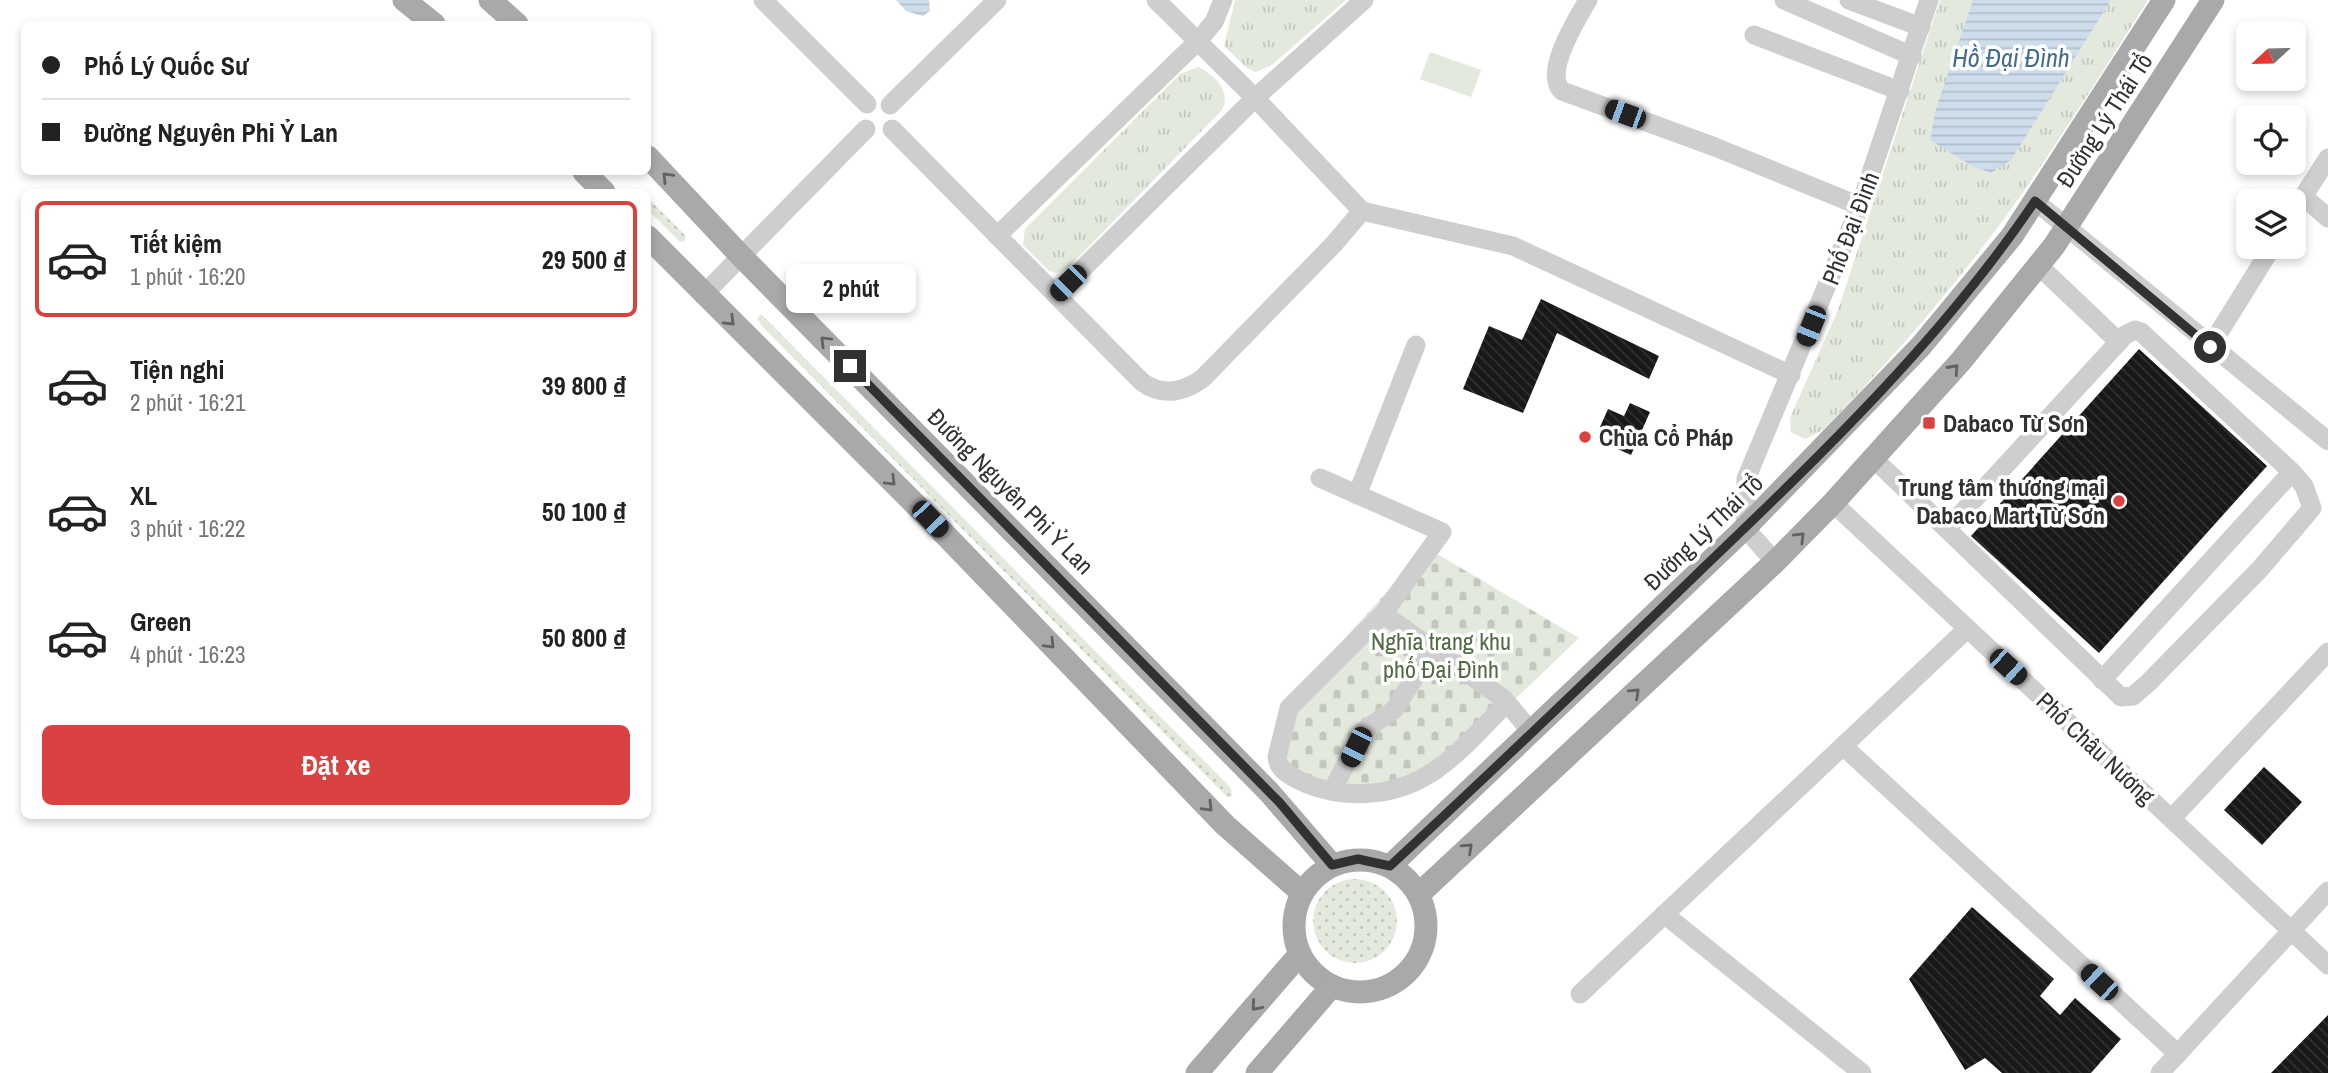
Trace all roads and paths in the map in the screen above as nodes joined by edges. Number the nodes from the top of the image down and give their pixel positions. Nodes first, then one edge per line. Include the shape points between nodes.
1 (404, 0) edge
2 (490, 0) edge
3 (763, 0) edge
4 (997, 0) edge
5 (1156, 0) edge
6 (1223, 0) edge
7 (1363, 0) edge
8 (1588, 0) edge
9 (1784, 0) edge
10 (1849, 0) edge
11 (1929, 0) edge
12 (2164, 0) edge
13 (2213, 0) edge
14 (430, 21) edge
15 (514, 21) edge
16 (1921, 27) junction
17 (1754, 35) dead end
18 (1198, 41) junction
19 (1912, 56) junction
20 (1900, 92) junction
21 (1255, 98) junction
22 (867, 104) junction
23 (890, 104) junction
24 (866, 129) junction
25 (892, 129) junction
26 (2328, 158) edge
27 (651, 160) edge
28 (587, 175) edge
29 (601, 189) edge
30 (2306, 192) edge
31 (2035, 201) junction
32 (1860, 206) junction
33 (2306, 207) edge
34 (1362, 211) junction
35 (2328, 218) edge
36 (2067, 226) junction
37 (997, 236) junction
38 (651, 240) edge
39 (741, 256) junction
40 (2265, 259) edge
41 (2039, 267) junction
42 (703, 295) junction
43 (1056, 295) junction
44 (2119, 342) junction
45 (1416, 345) dead end
46 (2210, 347) junction
47 (1791, 374) junction
48 (2328, 441) edge
49 (1873, 458) junction
50 (2292, 472) junction
51 (1320, 478) dead end
52 (1357, 495) junction
53 (1833, 503) junction
54 (1745, 528) junction
55 (1947, 529) junction
56 (1775, 562) junction
57 (1383, 614) junction
58 (1967, 629) junction
59 (1433, 649) junction
60 (2328, 652) edge
61 (2102, 680) junction
62 (1507, 703) junction
63 (1532, 733) junction
64 (1843, 746) junction
65 (1332, 791) junction
66 (2172, 818) junction
67 (1332, 865) junction
68 (1390, 866) junction
69 (2328, 891) edge
70 (1302, 893) junction
71 (1419, 894) junction
72 (1664, 914) junction
73 (2292, 930) junction
74 (1300, 954) junction
75 (2328, 965) edge
76 (1332, 986) junction
77 (1580, 994) dead end
78 (2178, 1054) junction
79 (1197, 1073) edge
80 (1257, 1073) edge
81 (1862, 1073) edge
82 (2160, 1073) edge

1 - 14 main road
2 - 15 main road
3 - 22 street
4 - 23 street
5 - 18 street
6 - 18 street via 1214,22
7 - 21 street
8 - 32 street via 1561,53 1556,73 1562,91
9 - 19 street
10 - 16 street
11 - 16 street, Phố Đại Đình
12 - 31 main road, Đường Lý Thái Tổ
13 - 36 main road, Đường Lý Thái Tổ
16 - 19 street, Phố Đại Đình
17 - 20 street
18 - 21 street
18 - 37 street
19 - 20 street, Phố Đại Đình
20 - 32 street, Phố Đại Đình
21 - 34 street
21 - 43 street
22 - 23 street via 877,100
22 - 24 street via 861,119
23 - 25 street via 896,117
24 - 25 street via 876,135
24 - 39 street
25 - 37 street
26 - 30 street
39 -> 27 main road, Đường Nguyên Phi Ỷ Lan
28 - 29 main road
31 - 36 street
31 - 54 main road, Đường Lý Thái Tổ via 2012,236 1921,346
32 - 47 street, Phố Đại Đình
33 - 35 street
34 - 43 street via 1203,378 1184,390 1161,391 1142,382
34 - 47 street via 1513,246
36 - 41 main road, Đường Lý Thái Tổ
36 - 46 street
37 - 43 street
38 - 42 main road
39 - 42 street
67 -> 39 main road, Đường Nguyên Phi Ỷ Lan via 1269,792
40 - 46 street
41 - 44 street
49 -> 41 main road, Đường Lý Thái Tổ
42 -> 70 main road via 930,519 1225,825
44 - 50 street via 2130,332 2141,332
44 - 55 street
45 - 52 street
46 - 48 street
47 - 54 street, Phố Đại Đình via 1746,479
49 - 53 main road, Đường Lý Thái Tổ
49 - 55 street
50 - 61 street
50 - 61 street via 2304,486 2312,508 2260,569 2133,696 2121,697
51 - 52 street
52 - 57 street via 1442,532
56 -> 53 main road, Đường Lý Thái Tổ
53 - 58 street, Phố Châu Nương
54 - 56 street
54 - 63 main road, Đường Lý Thái Tổ
55 - 61 street
71 -> 56 main road, Đường Lý Thái Tổ
57 - 59 street
57 - 65 street via 1286,715 1279,766 1311,785
58 - 64 street
58 - 66 street, Phố Châu Nương
59 - 62 street
59 - 65 street via 1394,710 1363,731
60 - 66 street
62 - 63 street
62 - 65 street via 1426,779 1394,792
63 - 68 main road, Đường Lý Thái Tổ
64 - 72 street
64 - 78 street
66 - 73 street, Phố Châu Nương
67 - 68 main road via 1358,859
67 - 70 main road via 1317,874
68 - 71 main road
69 - 73 street
70 - 74 main road via 1293,928
71 - 76 main road via 1426,935 1409,972 1373,991
72 - 77 street
72 - 81 street
73 - 75 street, Phố Châu Nương
73 - 78 street
74 - 76 main road via 1313,973
74 -> 79 main road
76 - 80 main road
78 - 82 street

